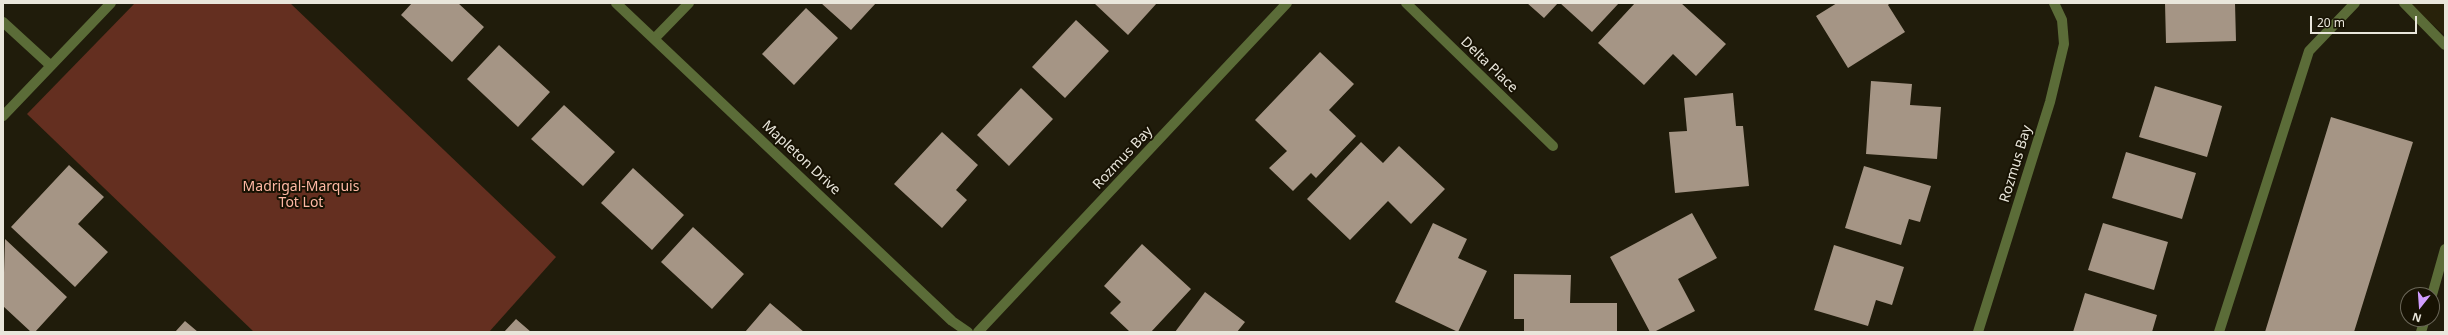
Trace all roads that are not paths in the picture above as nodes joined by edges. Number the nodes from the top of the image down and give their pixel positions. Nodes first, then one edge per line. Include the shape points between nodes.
1 (111, 3) edge
2 (616, 3) edge
3 (688, 3) edge
4 (1288, 3) edge
5 (1406, 3) edge
6 (2054, 3) edge
7 (2355, 3) edge
8 (2404, 3) edge
9 (3, 22) edge
10 (654, 39) junction
11 (2445, 45) edge
12 (50, 65) junction
13 (3, 116) edge
14 (1553, 146) dead end
15 (2445, 249) edge
16 (2434, 287) edge
17 (968, 332) edge
18 (978, 332) edge
19 (1978, 332) edge
20 (2219, 332) edge

1 - 12 street
2 - 10 street, Mapleton Drive
3 - 10 street
4 - 18 street, Rozmus Bay
5 - 14 street, Delta Place
6 - 19 street, Rozmus Bay via 2062,20 2064,44 2050,102
7 - 20 street via 2309,51
8 - 11 street
9 - 12 street
10 - 17 street, Mapleton Drive via 952,321
12 - 13 street
15 - 16 street

